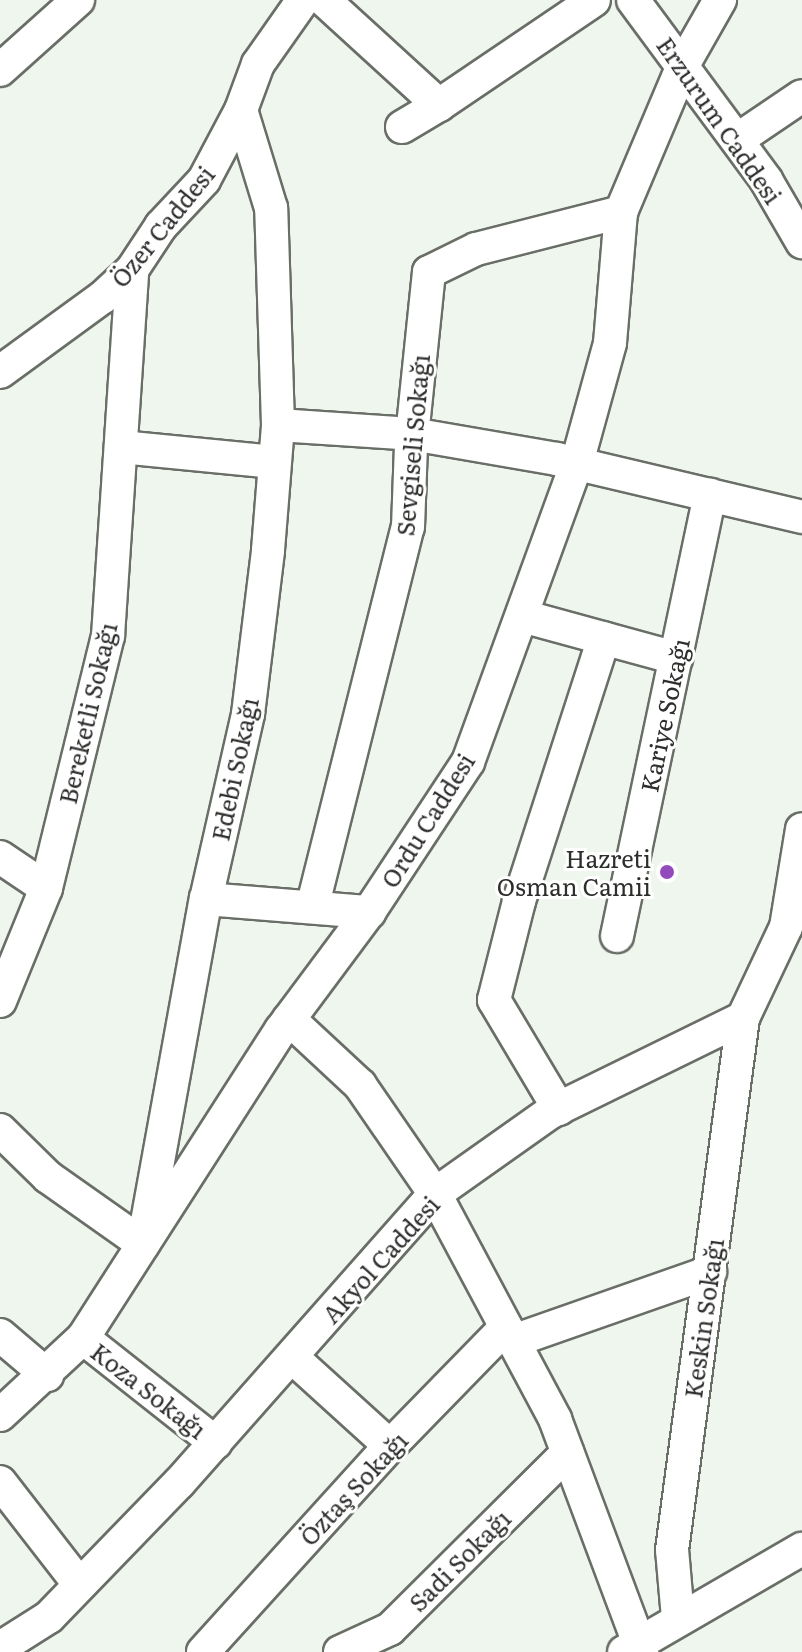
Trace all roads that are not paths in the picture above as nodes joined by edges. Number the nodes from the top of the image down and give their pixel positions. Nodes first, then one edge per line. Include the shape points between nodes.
1 (78, 0) edge
2 (303, 0) edge
3 (324, 0) edge
4 (594, 0) edge
5 (633, 0) edge
6 (720, 0) edge
7 (683, 65) junction
8 (0, 70) edge
9 (802, 96) edge
10 (439, 105) junction
11 (241, 110) junction
12 (402, 127) dead end
13 (737, 140) junction
14 (621, 212) junction
15 (802, 242) edge
16 (132, 270) junction
17 (0, 372) edge
18 (278, 425) junction
19 (412, 434) junction
20 (121, 447) junction
21 (274, 462) junction
22 (577, 463) junction
23 (710, 495) junction
24 (802, 517) edge
25 (522, 616) junction
26 (604, 638) junction
27 (676, 658) junction
28 (802, 829) edge
29 (0, 857) edge
30 (46, 888) junction
31 (206, 899) junction
32 (313, 904) junction
33 (369, 912) junction
34 (617, 936) dead end
35 (0, 1001) edge
36 (743, 1018) junction
37 (289, 1019) junction
38 (559, 1109) junction
39 (0, 1130) edge
40 (435, 1194) junction
41 (143, 1244) junction
42 (710, 1272) junction
43 (510, 1334) junction
44 (0, 1335) edge
45 (83, 1338) junction
46 (293, 1358) junction
47 (47, 1375) junction
48 (0, 1415) edge
49 (216, 1443) junction
50 (390, 1446) junction
51 (567, 1453) junction
52 (0, 1482) edge
53 (802, 1549) edge
54 (80, 1585) junction
55 (678, 1618) junction
56 (0, 1648) edge
57 (635, 1650) edge
58 (203, 1652) edge
59 (340, 1652) edge

1 - 8 street
2 - 11 street, Özer Caddesi via 258,64
3 - 10 street
4 - 10 street
5 - 7 street, Erzurum Caddesi
6 - 7 street, Ordu Caddesi
7 - 13 street, Erzurum Caddesi
7 - 14 street, Ordu Caddesi
9 - 13 street
10 - 12 street
11 - 16 street, Özer Caddesi via 204,180 161,226
11 - 18 street, Edebi Sokağı via 271,208
13 - 15 street, Erzurum Caddesi
14 - 19 street, Sevgiseli Sokağı via 476,249 429,272
14 - 22 street, Ordu Caddesi via 610,343
16 - 17 street, Özer Caddesi
16 - 20 street, Bereketli Sokağı
18 - 19 street
18 - 21 street, Edebi Sokağı
19 - 22 street
19 - 32 street, Sevgiseli Sokağı via 408,527
20 - 21 street
20 - 30 street, Bereketli Sokağı via 108,636
21 - 31 street, Edebi Sokağı via 248,714
22 - 23 street
22 - 25 street, Ordu Caddesi
23 - 24 street
23 - 27 street, Kariye Sokağı
25 - 26 street
25 - 33 street, Ordu Caddesi via 468,762
26 - 27 street
26 - 38 street via 519,901 494,1000
27 - 34 street, Kariye Sokağı
28 - 36 street via 786,927
29 - 30 street
30 - 35 street, Bereketli Sokağı
31 - 32 street
31 - 41 street, Edebi Sokağı
32 - 33 street
33 - 37 street, Ordu Caddesi
36 - 38 street, Akyol Caddesi
36 - 42 street, Keskin Sokağı
37 - 40 street via 360,1085
37 - 41 street, Ordu Caddesi
38 - 40 street, Akyol Caddesi
39 - 41 street via 48,1177
40 - 43 street
40 - 46 street, Akyol Caddesi
41 - 45 street, Ordu Caddesi
42 - 43 street
42 - 55 street, Keskin Sokağı via 672,1550
43 - 50 street, Öztaş Sokağı
43 - 51 street
44 - 47 street
45 - 47 street, Ordu Caddesi
45 - 49 street, Koza Sokağı
46 - 49 street, Akyol Caddesi
46 - 50 street
47 - 48 street, Ordu Caddesi
49 - 54 street, Akyol Caddesi
50 - 58 street, Öztaş Sokağı
51 - 57 street
51 - 59 street, Sadi Sokağı via 390,1629
52 - 54 street
53 - 55 street
54 - 56 street, Akyol Caddesi via 49,1617
55 - 57 street

